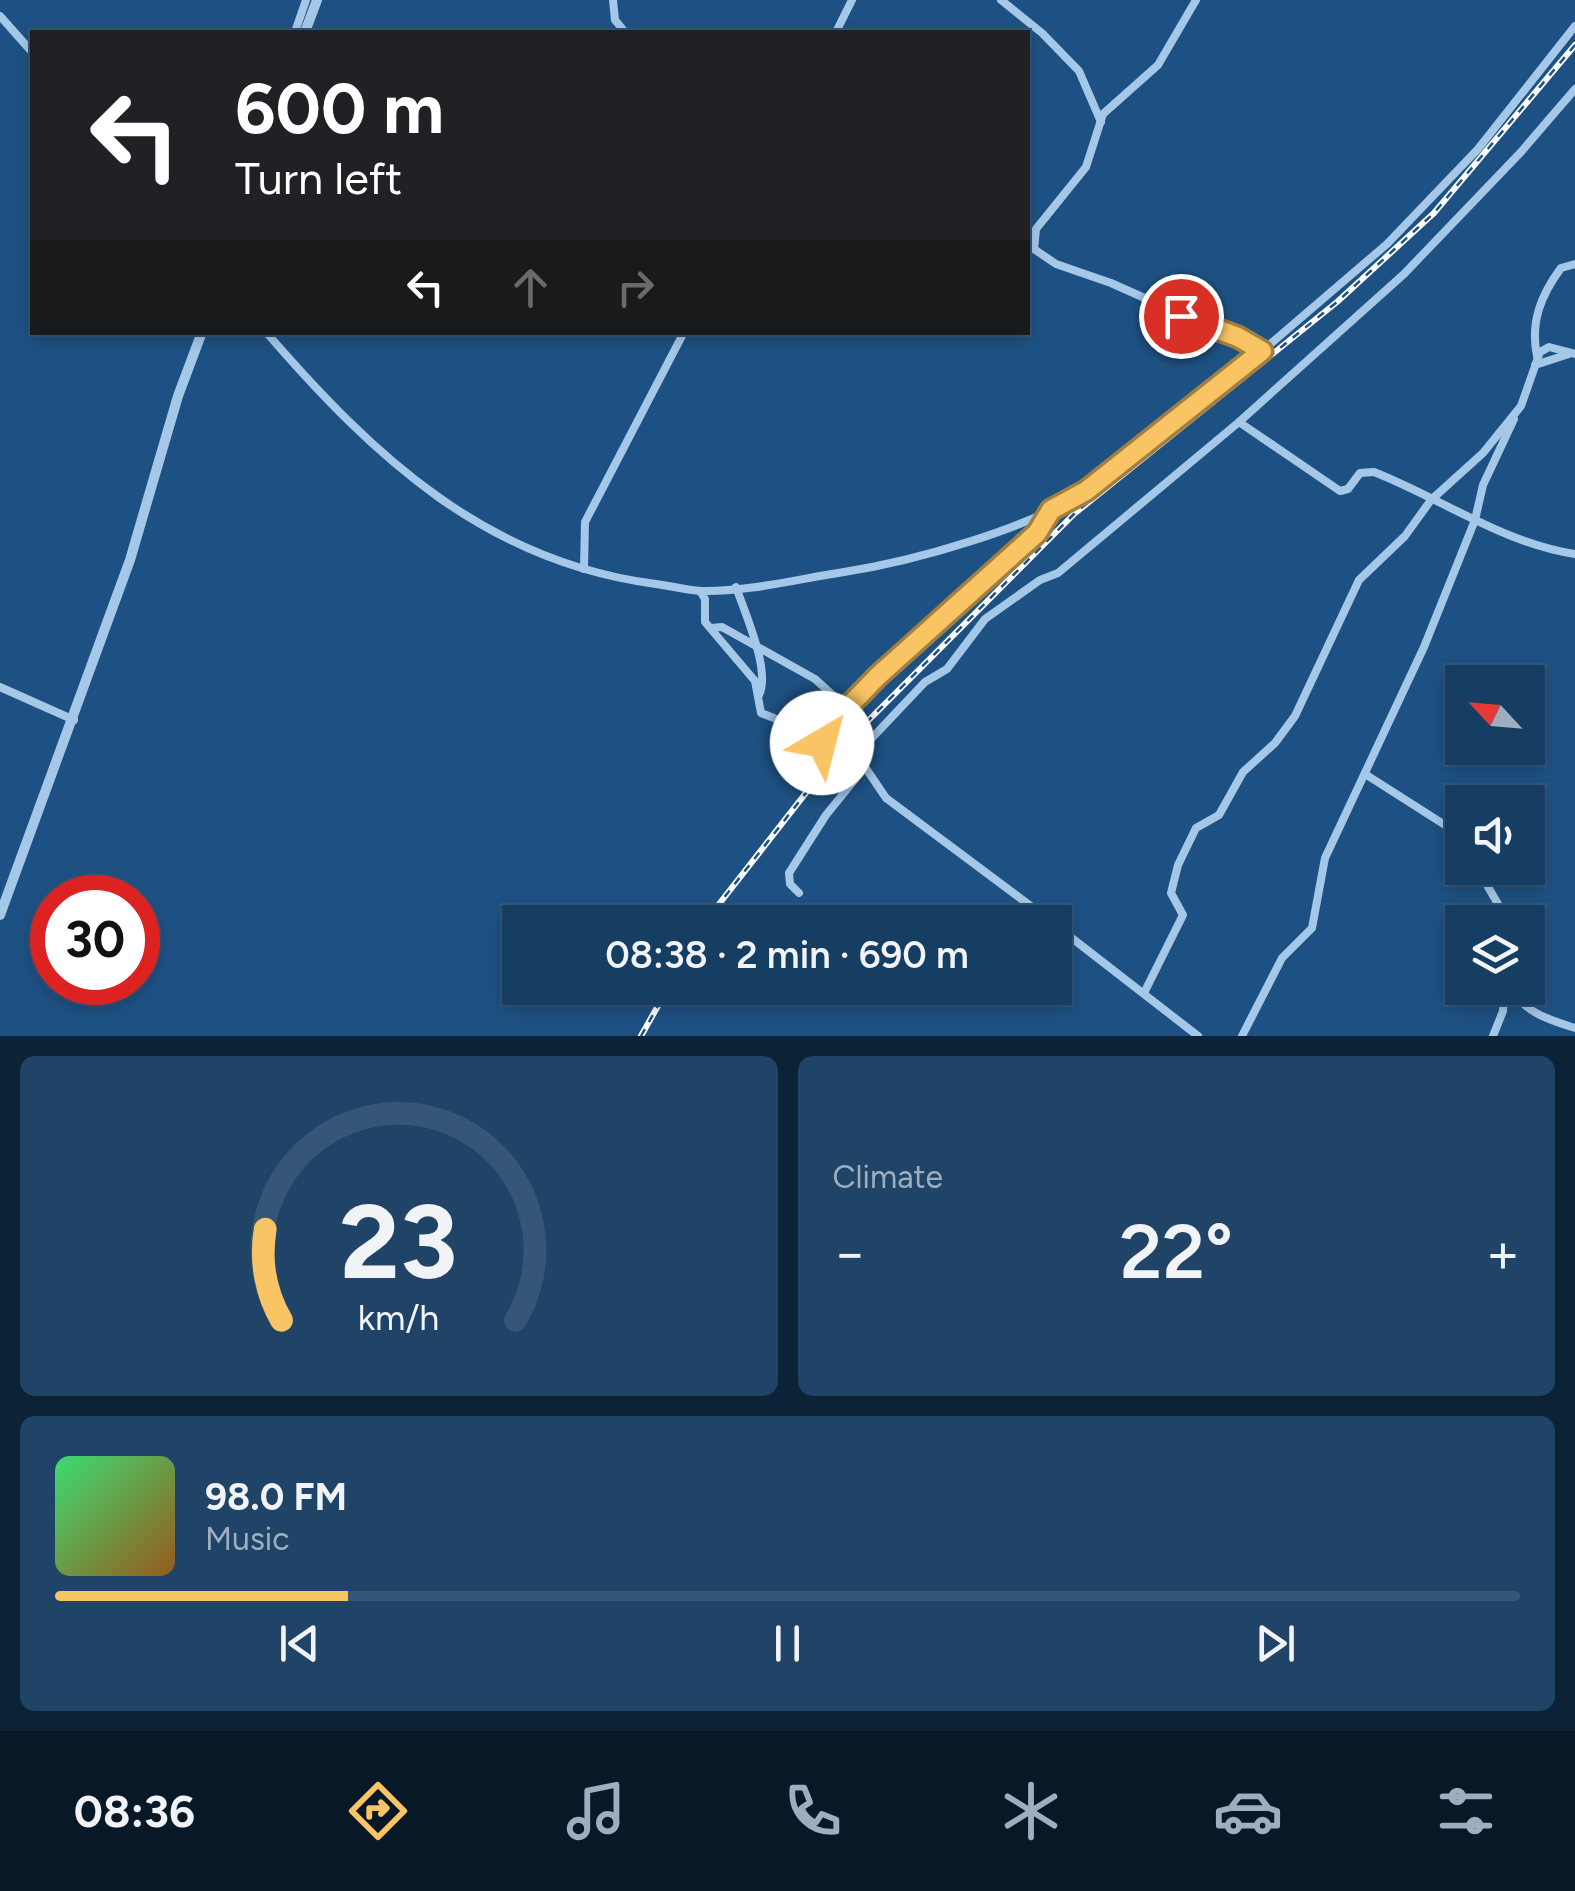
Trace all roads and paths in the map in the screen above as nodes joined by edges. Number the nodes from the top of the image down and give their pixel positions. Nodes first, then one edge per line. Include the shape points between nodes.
1 (306, 0) edge
2 (317, 0) edge
3 (613, 0) edge
4 (852, 0) edge
5 (1001, 0) edge
6 (1196, 0) edge
7 (0, 16) edge
8 (1575, 26) edge
9 (296, 30) edge
10 (306, 30) edge
11 (623, 30) edge
12 (837, 30) edge
13 (30, 50) edge
14 (1575, 88) edge
15 (1101, 122) junction
16 (1031, 247) edge
17 (1575, 264) edge
18 (201, 335) edge
19 (269, 335) edge
20 (682, 335) edge
21 (1262, 351) junction
22 (1573, 354) edge
23 (1536, 361) junction
24 (1521, 406) junction
25 (1239, 422) junction
26 (1431, 500) junction
27 (1051, 510) junction
28 (1474, 520) junction
29 (1575, 554) edge
30 (584, 569) junction
31 (736, 587) junction
32 (700, 591) junction
33 (711, 628) junction
34 (757, 648) junction
35 (0, 686) edge
36 (759, 695) junction
37 (847, 708) junction
38 (74, 720) junction
39 (821, 741) junction
40 (853, 758) junction
41 (864, 767) junction
42 (1365, 774) junction
43 (1445, 824) edge
44 (798, 893) dead end
45 (1029, 905) edge
46 (0, 915) edge
47 (1072, 938) edge
48 (1144, 993) junction
49 (1503, 1005) edge
50 (1525, 1005) edge
51 (1575, 1028) edge
52 (1198, 1036) edge
53 (1242, 1036) edge
54 (1493, 1036) edge

1 - 9 street
2 - 10 street
3 - 11 street
4 - 12 street
5 - 15 street via 1079,71
6 - 15 street via 1158,66
7 - 13 street
8 - 21 street via 1487,138 1388,244
14 - 25 street via 1404,274
15 - 16 street via 1086,167 1036,229
16 - 21 street via 1056,264
17 - 23 street via 1561,268 1539,307
18 - 38 street
19 - 30 street via 362,436 415,482 506,540
20 - 30 street via 585,522
21 - 27 street via 1086,491
22 - 23 street via 1548,347
23 - 24 street
24 - 26 street via 1483,453
24 - 28 street
25 - 26 street via 1336,489 1374,472
25 - 40 street via 1058,573 985,620 947,669 924,682
26 - 28 street
26 - 48 street via 1359,580 1285,732 1243,772 1219,815 1191,835 1171,894 1182,916
27 - 31 street via 871,568
27 - 37 street via 1037,533
28 - 29 street
28 - 42 street
30 - 32 street
31 - 32 street
31 - 34 street
32 - 33 street
33 - 34 street via 722,627
33 - 36 street via 752,676
34 - 36 street via 764,674
34 - 37 street via 815,679
35 - 38 street
36 - 39 street via 761,714
37 - 39 street
38 - 46 street
39 - 40 street
40 - 41 street
41 - 44 street via 790,873
41 - 45 street via 886,798
42 - 43 street
42 - 53 street via 1325,858 1312,928 1282,958
47 - 48 street
48 - 52 street
49 - 54 street
50 - 51 street

